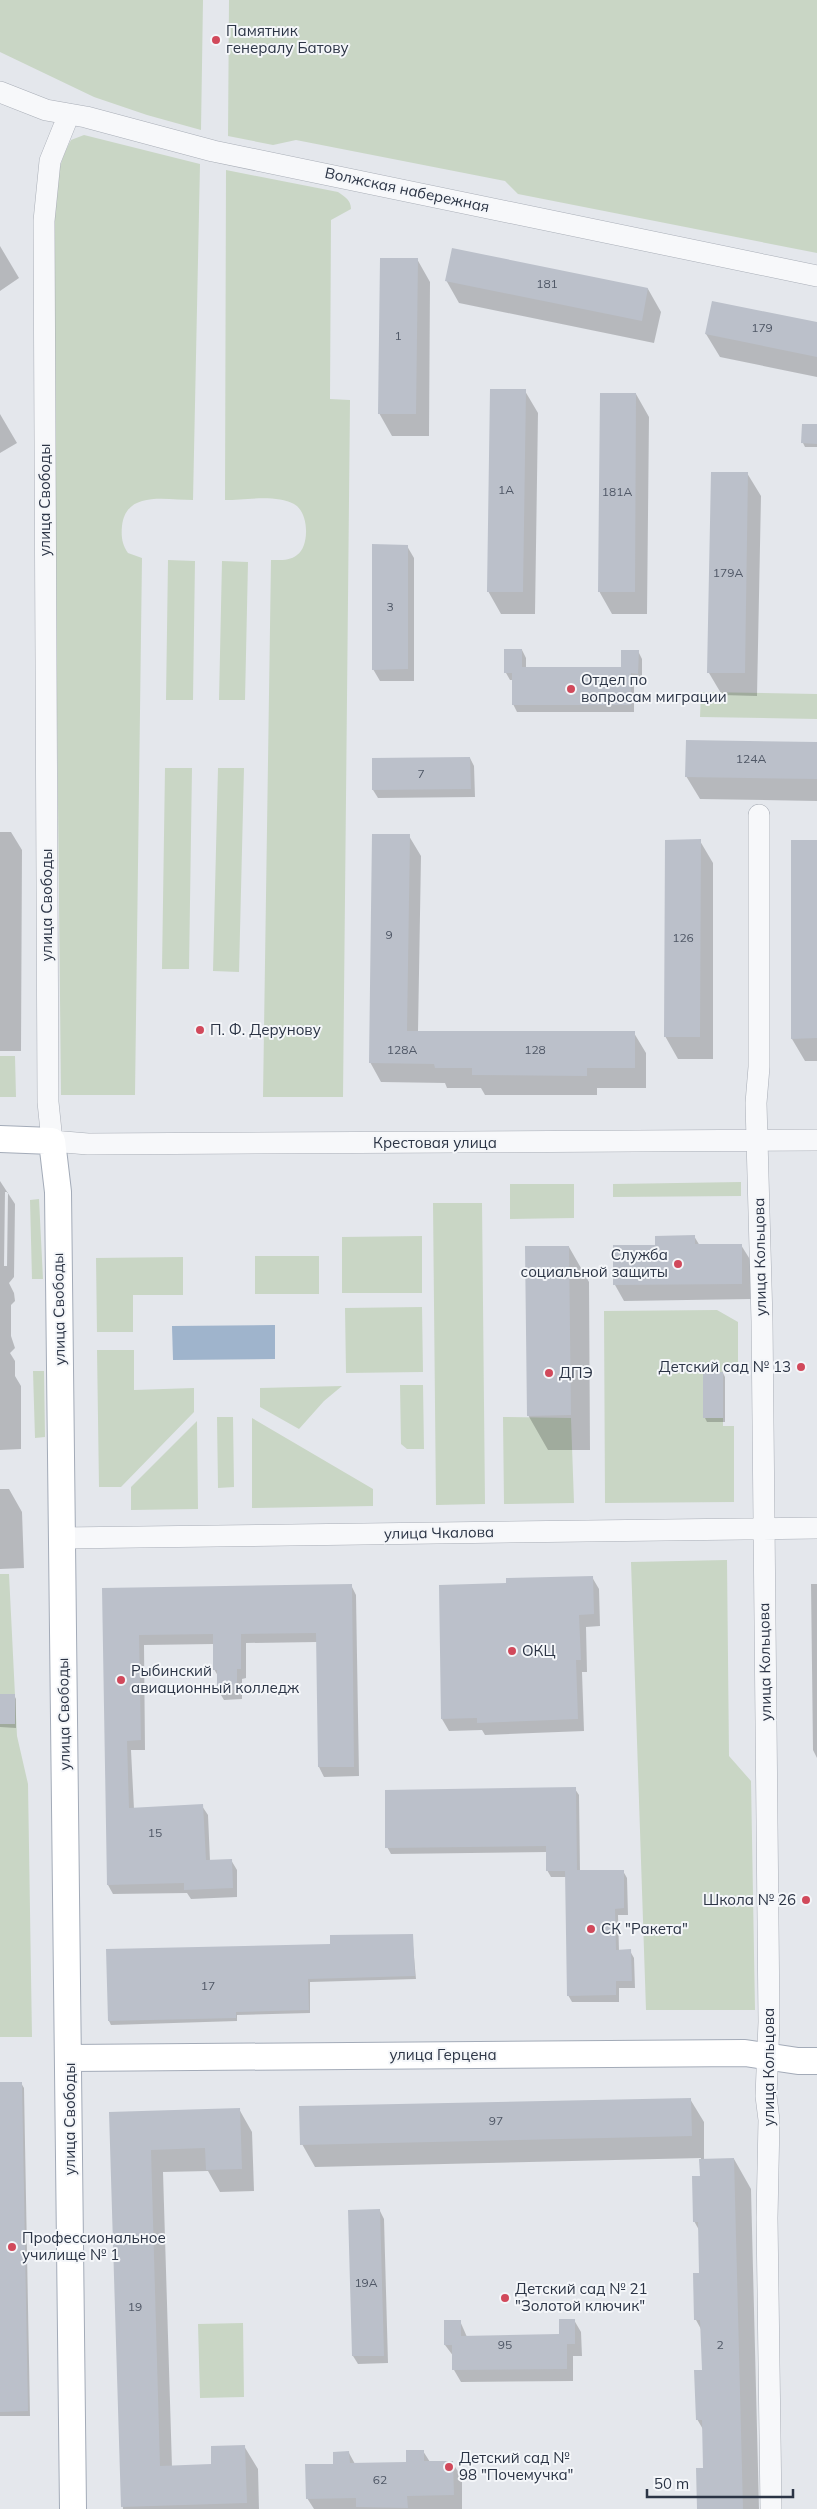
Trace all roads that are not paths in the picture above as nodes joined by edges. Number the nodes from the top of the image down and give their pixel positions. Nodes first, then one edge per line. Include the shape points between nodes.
1 (0, 92) edge
2 (69, 114) junction
3 (817, 276) edge
4 (759, 815) dead end
5 (0, 1139) edge
6 (817, 1140) edge
7 (757, 1141) junction
8 (52, 1142) junction
9 (763, 1528) junction
10 (817, 1528) edge
11 (62, 1538) junction
12 (768, 2056) junction
13 (69, 2058) junction
14 (817, 2061) edge
15 (73, 2509) edge
16 (771, 2509) edge

1 - 2 street, Волжская набережная via 46,110
2 - 3 street, Волжская набережная via 213,151
2 - 8 street, улица Свободы via 50,161 44,221 48,1102
4 - 7 street, улица Кольцова
5 - 8 main road
6 - 7 street, Крестовая улица
7 - 8 street, Крестовая улица
7 - 9 street, улица Кольцова
8 - 11 main road, улица Свободы via 58,1192
9 - 10 street, улица Чкалова
9 - 11 street, улица Чкалова
9 - 12 street, улица Кольцова
11 - 13 main road, улица Свободы
12 - 13 main road, улица Герцена via 735,2053
12 - 14 main road, улица Герцена
12 - 16 street, улица Кольцова
13 - 15 main road, улица Свободы

